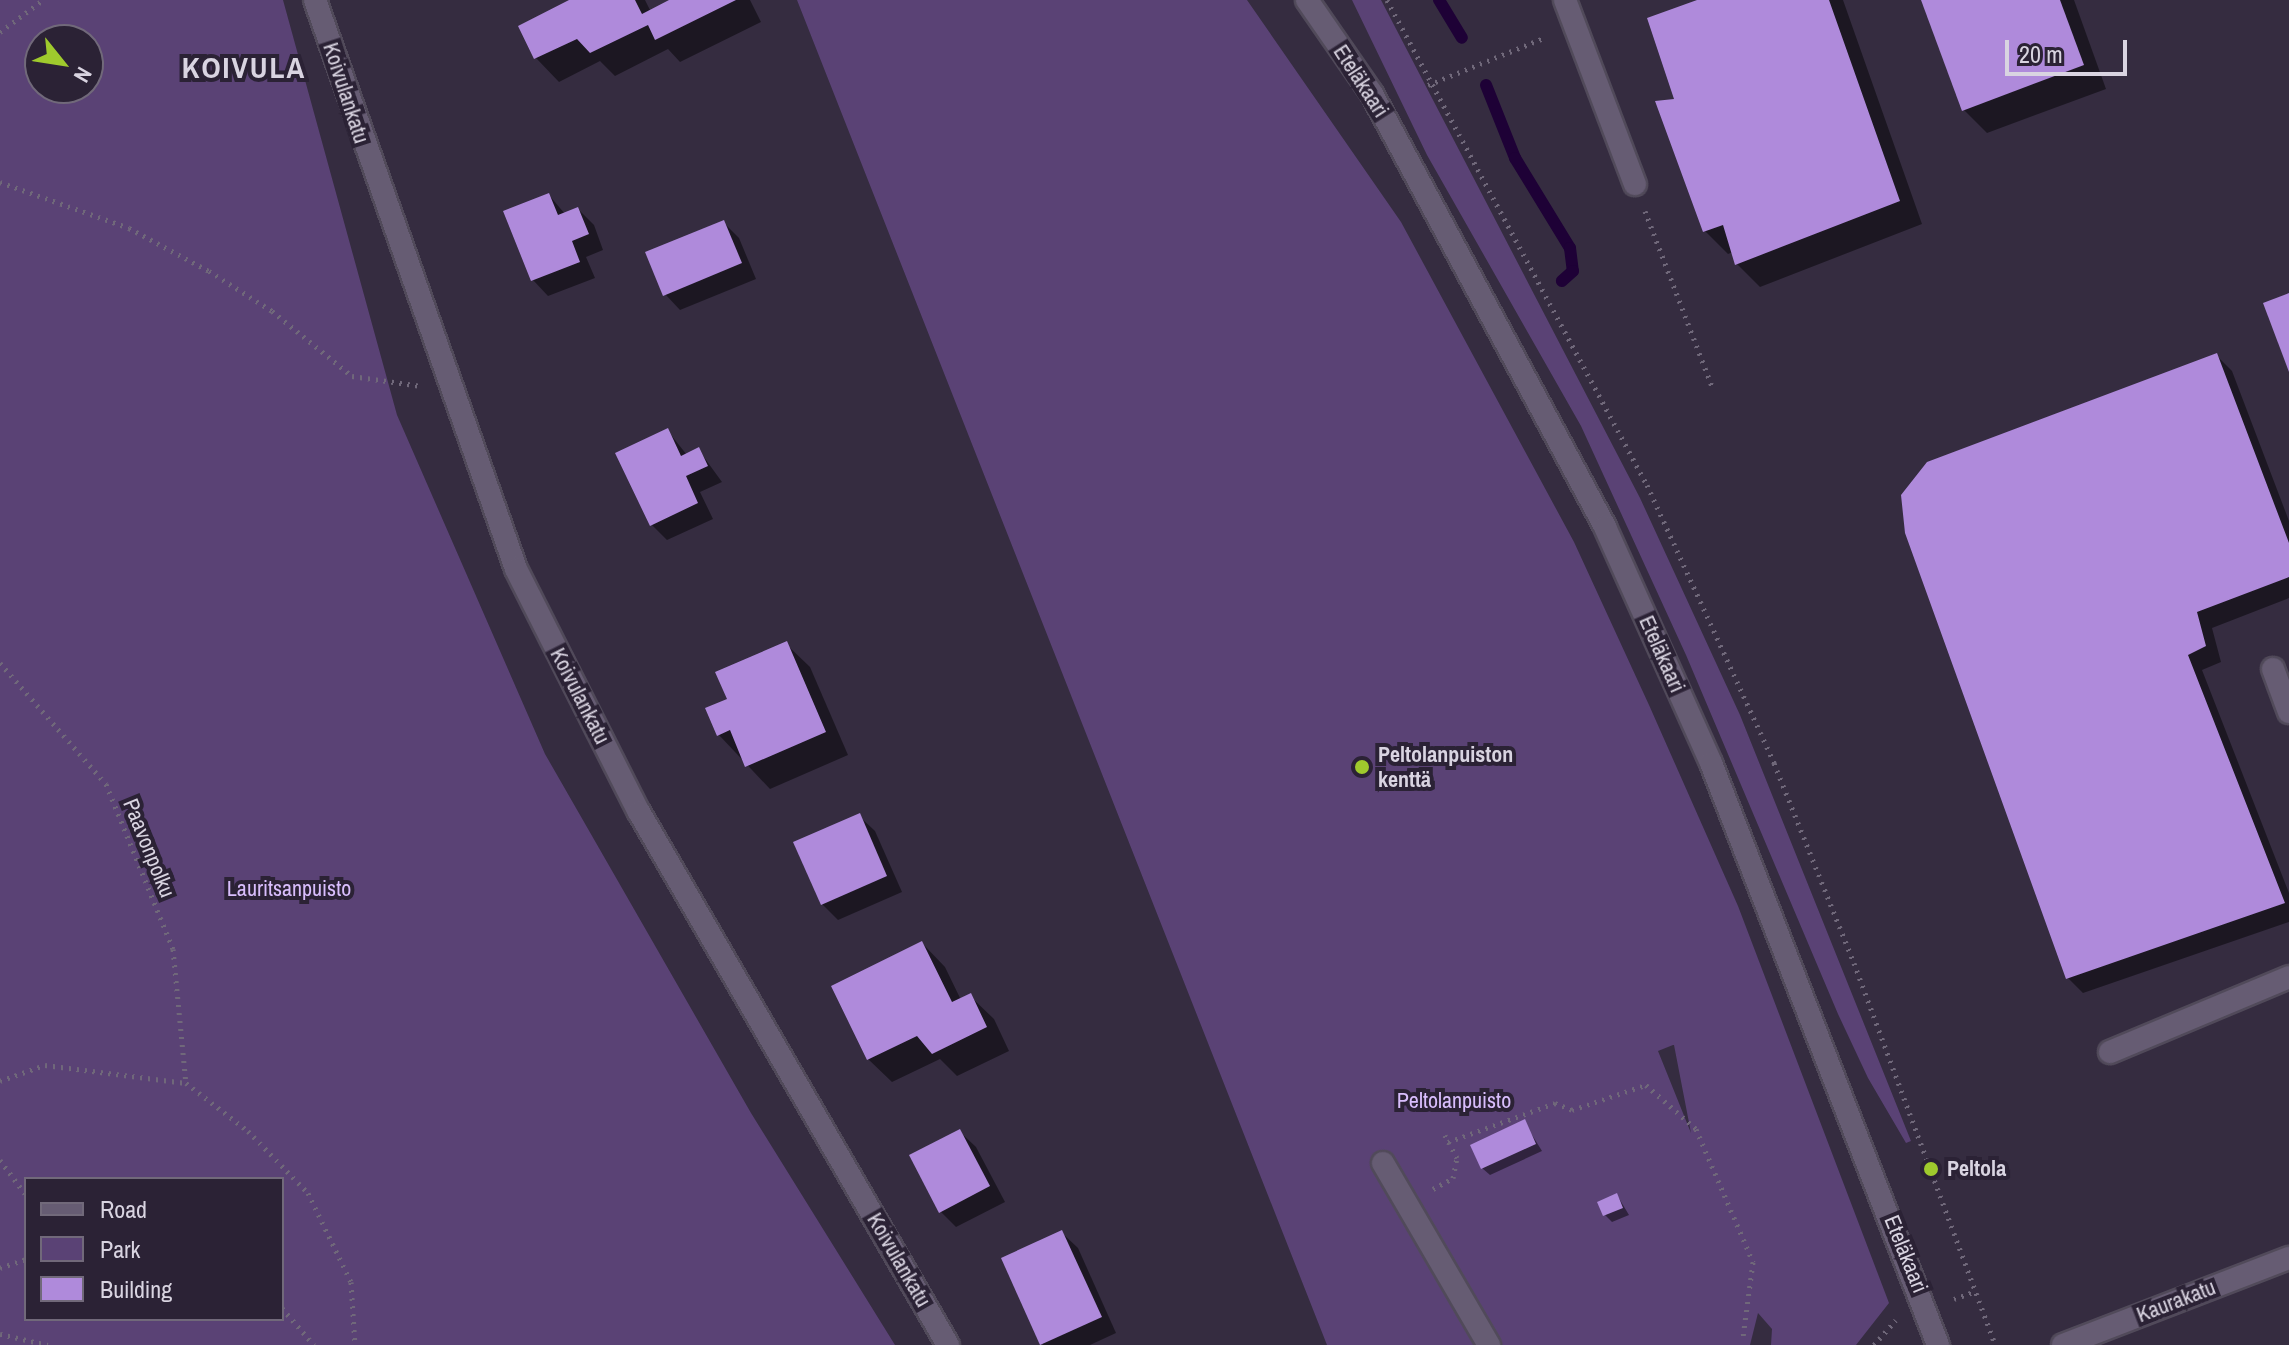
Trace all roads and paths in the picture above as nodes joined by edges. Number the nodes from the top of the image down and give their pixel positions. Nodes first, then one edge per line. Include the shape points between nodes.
1 (43, 0) edge
2 (315, 0) edge
3 (1307, 0) edge
4 (1387, 0) edge
5 (1565, 0) edge
6 (1574, 26) junction
7 (0, 32) edge
8 (1428, 85) junction
9 (0, 182) edge
10 (1635, 184) joint
11 (418, 386) dead end
12 (1713, 389) dead end
13 (0, 663) edge
14 (2273, 669) dead end
15 (9, 674) junction
16 (0, 676) edge
17 (2289, 712) edge
18 (2289, 977) edge
19 (2110, 1052) dead end
20 (0, 1081) edge
21 (186, 1083) junction
22 (0, 1160) edge
23 (1383, 1163) dead end
24 (24, 1192) edge
25 (1407, 1204) junction
26 (2289, 1258) edge
27 (24, 1260) edge
28 (0, 1268) edge
29 (284, 1310) edge
30 (1893, 1322) dead end
31 (0, 1334) edge
32 (1743, 1337) dead end
33 (48, 1345) edge
34 (314, 1345) edge
35 (355, 1345) edge
36 (948, 1345) edge
37 (1489, 1345) edge
38 (1874, 1345) edge
39 (1938, 1345) edge
40 (1995, 1345) edge
41 (2063, 1345) edge

1 - 7 path
2 - 36 street, Koivulankatu via 516,569 639,812
3 - 39 street, Eteläkaari via 1372,94 1605,527 1711,763
4 - 8 path
5 - 6 street
6 - 8 path
6 - 10 street
8 - 40 path via 1647,485 1774,763
9 - 11 path via 129,228 209,271 272,311 352,376
10 - 12 path
13 - 15 path, Paavonpolku
14 - 17 street
15 - 16 path
15 - 21 path, Paavonpolku via 106,784 173,949
18 - 19 street
20 - 21 path via 45,1065
21 - 35 path via 248,1131 308,1193 351,1282
22 - 24 path
23 - 25 street
25 - 32 path via 1453,1178 1457,1158 1446,1139 1555,1103 1572,1110 1646,1085 1696,1129 1753,1262
25 - 37 street
26 - 41 street, Kaurakatu
27 - 28 path
29 - 34 path
30 - 38 path
31 - 33 path

